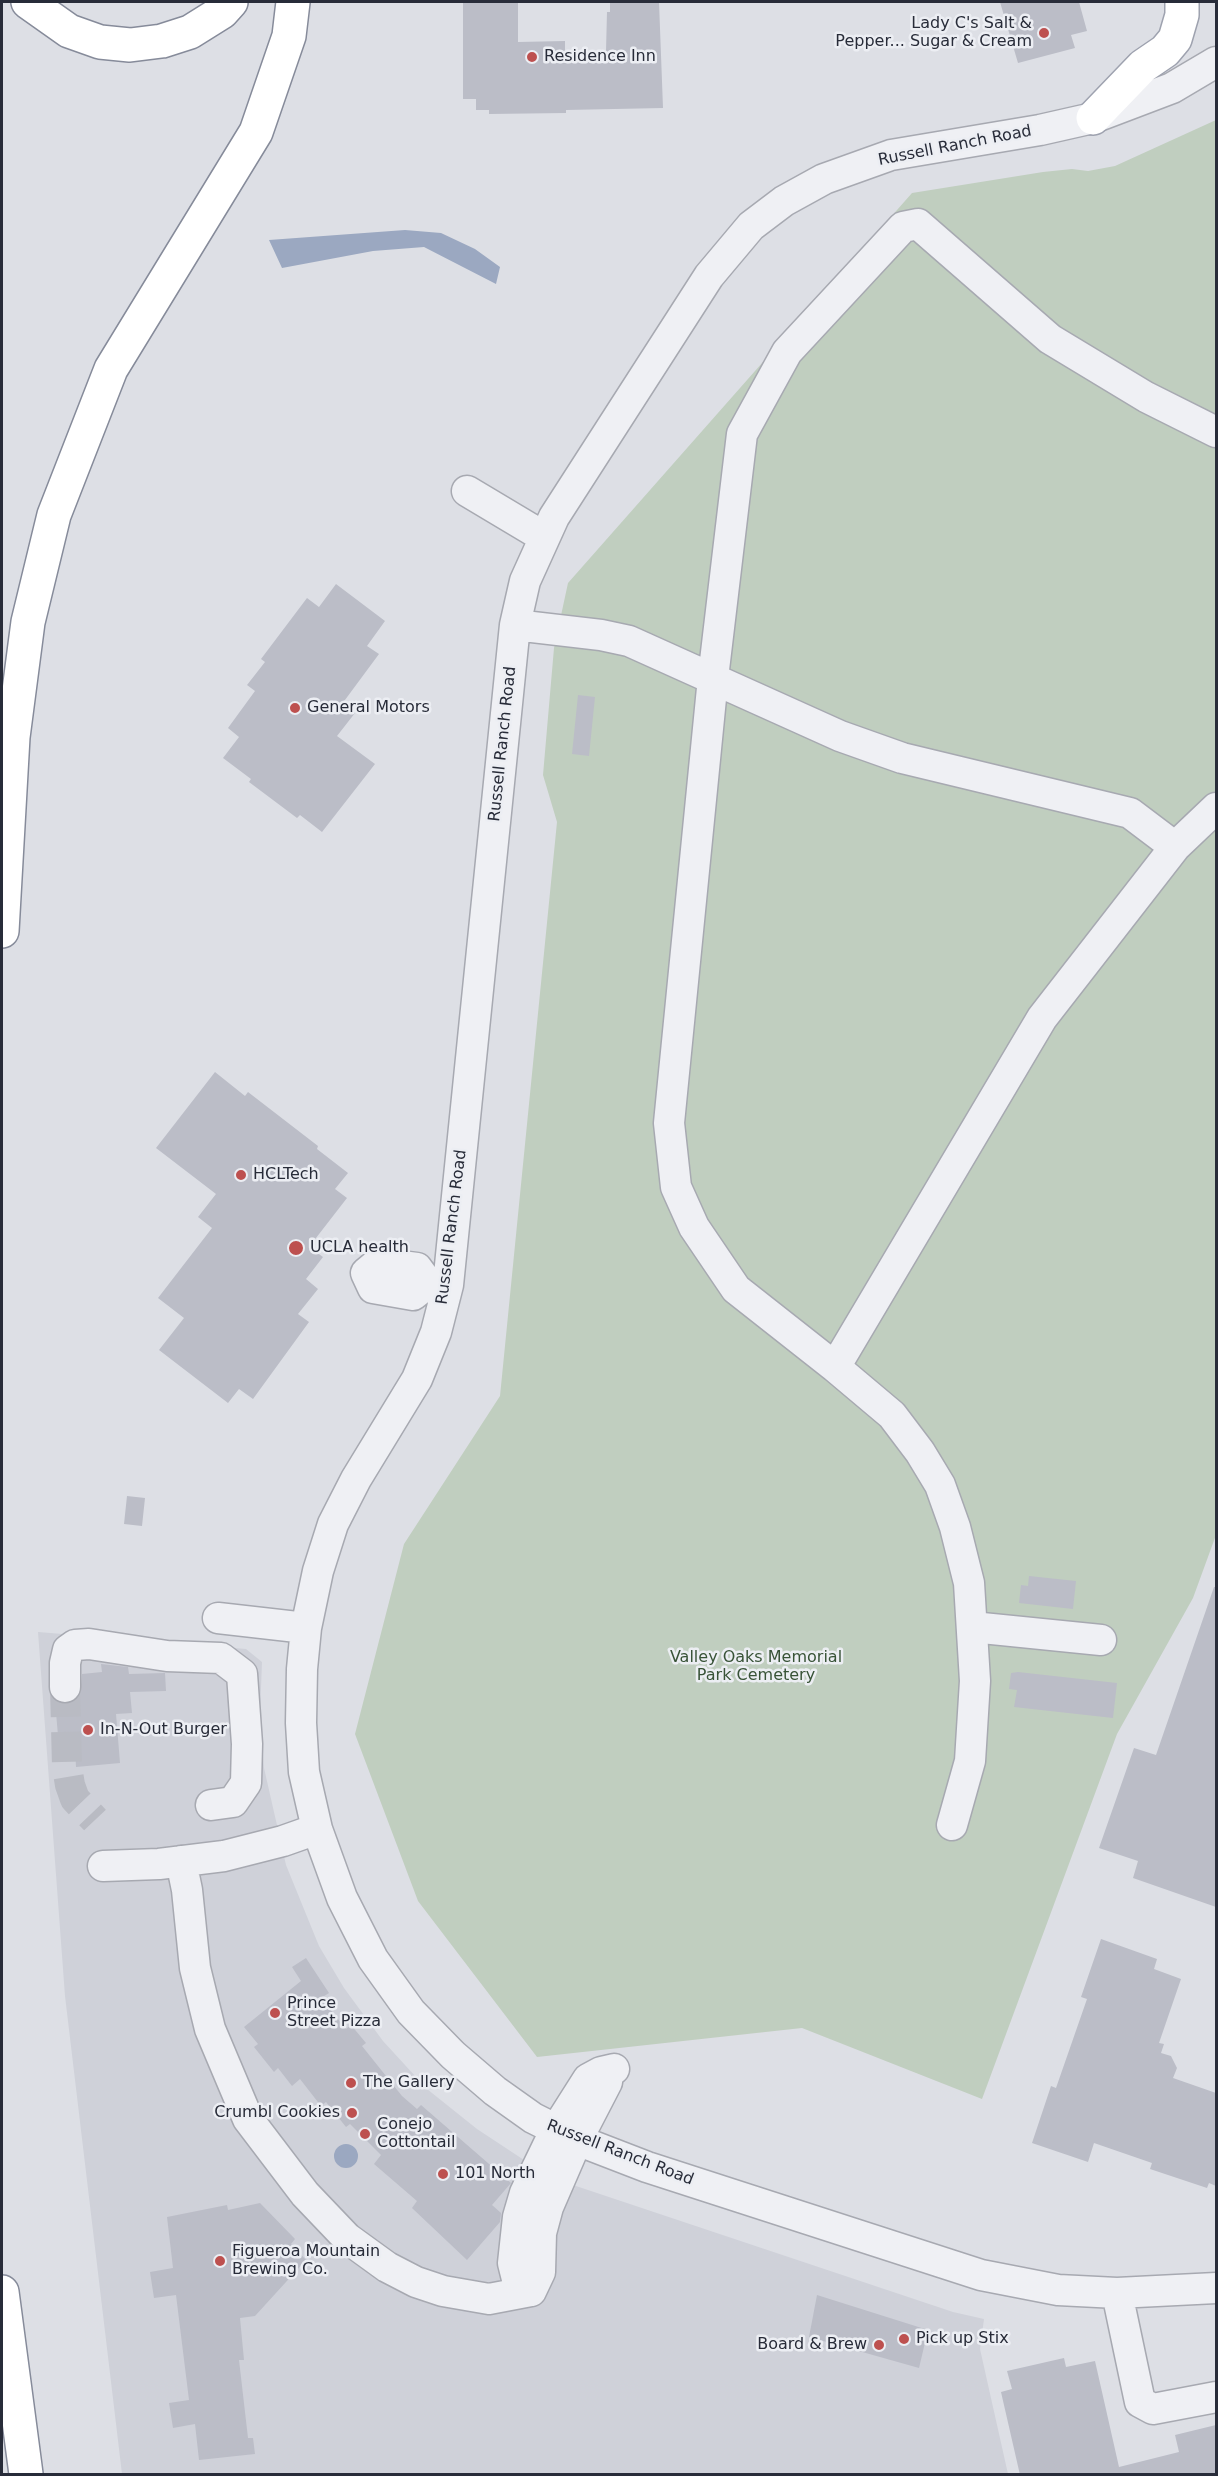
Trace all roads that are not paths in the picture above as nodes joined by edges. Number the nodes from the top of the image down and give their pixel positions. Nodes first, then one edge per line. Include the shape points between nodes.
1 (28, 2) edge
2 (231, 2) edge
3 (293, 2) edge
4 (1182, 2) edge
5 (1216, 62) edge
6 (1093, 118) junction
7 (1215, 429) edge
8 (467, 491) dead end
9 (544, 537) junction
10 (515, 625) junction
11 (712, 678) junction
12 (1216, 808) edge
13 (1175, 847) junction
14 (2, 931) edge
15 (364, 1273) dead end
16 (438, 1284) junction
17 (835, 1367) junction
18 (218, 1618) dead end
19 (306, 1628) junction
20 (972, 1628) junction
21 (1101, 1640) dead end
22 (65, 1688) tunnel mouth
23 (211, 1805) dead end
24 (952, 1825) dead end
25 (317, 1829) junction
26 (181, 1862) junction
27 (103, 1866) dead end
28 (566, 2135) junction
29 (1216, 2288) edge
30 (2, 2292) edge
31 (1117, 2293) junction
32 (1216, 2397) edge
33 (26, 2475) edge

1 - 2 main road via 69,31 100,42 130,45 190,32
3 - 14 main road via 289,36 256,132 111,369 54,515 26,634 14,737
4 - 6 main road via 1175,39
5 - 6 street, Russell Ranch Road via 1172,88
6 - 9 street, Russell Ranch Road via 891,155 824,179 784,201 751,226 709,276
7 - 11 street via 1146,397 1050,339 918,224 903,227 787,352 742,434
8 - 9 street
9 - 10 street, Russell Ranch Road via 525,581
10 - 11 street via 601,634 629,641
10 - 16 street, Russell Ranch Road
11 - 13 street via 840,736 902,758 1130,813
11 - 17 street via 669,1123 676,1187 694,1227 736,1289
12 - 13 street
13 - 17 street via 1042,1018
15 - 16 street via 373,1288 413,1295
16 - 19 street, Russell Ranch Road via 436,1332 417,1379 333,1524
17 - 20 street via 892,1415 940,1485 969,1584
18 - 19 street
19 - 25 street, Russell Ranch Road via 301,1724 304,1772
20 - 21 street
20 - 24 street via 975,1681 970,1761
22 - 23 street via 68,1650 82,1644 168,1656 221,1658 242,1674 246,1783 233,1802
25 - 26 street via 224,1856
25 - 28 street, Russell Ranch Road via 357,1929 411,2012 495,2091
26 - 27 street
26 - 28 street via 195,1968 210,2029 248,2119 305,2194 347,2238 387,2267 416,2282 489,2299 531,2291 540,2272 541,2233
28 - 31 street, Russell Ranch Road via 647,2167 981,2275 1058,2290
29 - 31 street, Russell Ranch Road
30 - 33 main road
31 - 32 street via 1140,2402 1153,2409

